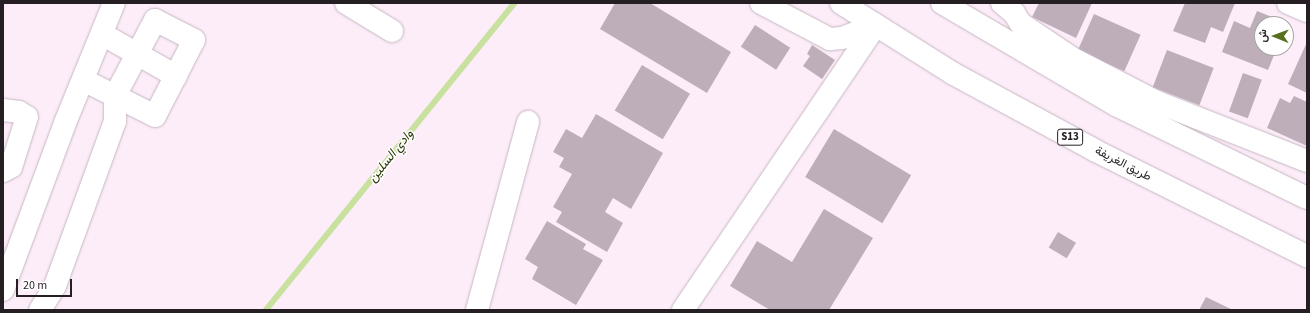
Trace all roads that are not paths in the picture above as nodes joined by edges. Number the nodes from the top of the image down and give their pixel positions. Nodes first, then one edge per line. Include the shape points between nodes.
1 (114, 3) edge
2 (761, 3) edge
3 (841, 3) edge
4 (942, 3) edge
5 (1288, 3) edge
6 (356, 5) edge
7 (1014, 8) edge
8 (1307, 11) edge
9 (876, 25) junction
10 (392, 30) dead end
11 (102, 34) junction
12 (1006, 40) junction
13 (136, 54) junction
14 (176, 76) junction
15 (83, 80) junction
16 (115, 96) junction
17 (3, 110) edge
18 (528, 122) dead end
19 (1307, 161) edge
20 (3, 171) edge
21 (1307, 198) edge
22 (1307, 256) edge
23 (9, 258) edge
24 (3, 290) edge
25 (40, 310) edge
26 (477, 310) edge
27 (683, 310) edge

1 - 11 street
2 - 9 street via 830,39 842,38
3 - 9 street, طريق الغريفة / S13
4 - 12 street
5 - 8 street
6 - 10 street
7 - 12 street
7 - 19 street via 1021,24 1072,58 1157,102
9 - 22 street, طريق الغريفة / S13 via 952,73 1096,151
9 - 27 street
11 - 13 street
11 - 15 street
12 - 21 street via 1116,106
13 - 14 street
13 - 14 street via 155,20 194,40
13 - 16 street
14 - 16 street via 155,116
15 - 16 street
15 - 23 street
16 - 25 street via 115,121 55,286
17 - 20 street via 19,112 27,117 11,167
18 - 26 street
23 - 24 street

